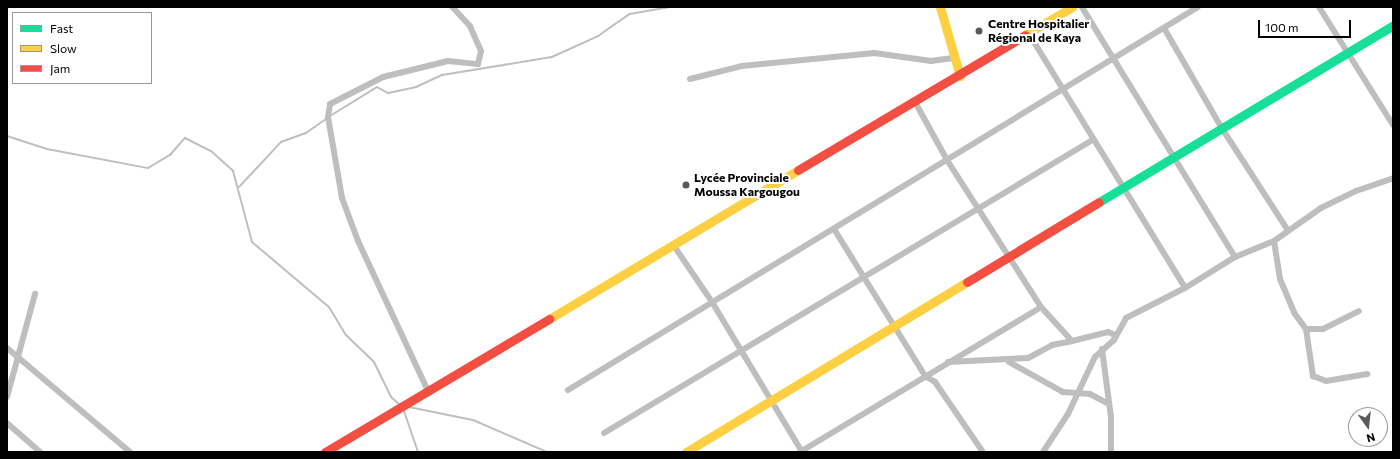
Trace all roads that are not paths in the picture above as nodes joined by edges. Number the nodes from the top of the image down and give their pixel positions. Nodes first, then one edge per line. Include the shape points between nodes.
1 (452, 7) edge
2 (940, 7) edge
3 (1072, 7) edge
4 (1082, 7) edge
5 (1198, 7) edge
6 (1320, 7) edge
7 (1393, 25) edge
8 (1164, 28) junction
9 (1029, 34) junction
10 (1348, 51) junction
11 (952, 58) junction
12 (1113, 59) junction
13 (960, 76) junction
14 (690, 79) dead end
15 (1063, 89) junction
16 (915, 102) junction
17 (1393, 125) edge
18 (1223, 130) junction
19 (1094, 139) junction
20 (947, 160) junction
21 (1173, 160) junction
22 (1393, 178) edge
23 (1125, 188) junction
24 (979, 210) junction
25 (834, 229) junction
26 (1287, 229) junction
27 (1274, 241) junction
28 (674, 246) junction
29 (1009, 257) junction
30 (1235, 257) junction
31 (865, 279) junction
32 (1185, 288) junction
33 (35, 294) dead end
34 (712, 302) junction
35 (1041, 307) junction
36 (1359, 311) dead end
37 (896, 328) junction
38 (1306, 329) junction
39 (1116, 335) junction
40 (1072, 341) junction
41 (7, 348) edge
42 (1102, 349) junction
43 (742, 352) junction
44 (18, 357) junction
45 (948, 362) junction
46 (1008, 362) junction
47 (1367, 374) dead end
48 (925, 376) junction
49 (568, 390) dead end
50 (428, 391) junction
51 (1078, 394) junction
52 (7, 397) edge
53 (773, 403) junction
54 (1109, 404) junction
55 (7, 423) edge
56 (604, 433) dead end
57 (40, 452) edge
58 (130, 452) edge
59 (325, 452) edge
60 (686, 452) edge
61 (802, 452) edge
62 (983, 452) edge
63 (1043, 452) edge
64 (1111, 452) edge

1 - 50 street via 470,26 481,51 478,64 448,61 383,77 330,104 328,117 342,198 401,340 418,365
2 - 11 street
3 - 9 street
4 - 12 street
5 - 8 street
6 - 10 street
7 - 10 street
8 - 12 street
8 - 18 street
9 - 13 street
9 - 15 street
10 - 17 street
10 - 18 street
11 - 13 street
11 - 14 street via 931,61 874,53 742,66
12 - 15 street
12 - 21 street
13 - 16 street
15 - 19 street
15 - 20 street
16 - 20 street
16 - 28 street
18 - 21 street
18 - 26 street
19 - 23 street
19 - 24 street
20 - 24 street
20 - 25 street
21 - 23 street
21 - 30 street
22 - 26 street via 1356,190
23 - 29 street
23 - 32 street
24 - 29 street
24 - 31 street
25 - 31 street
25 - 34 street
26 - 27 street
27 - 30 street
27 - 38 street via 1280,279 1294,314
28 - 34 street
28 - 50 street
29 - 35 street
29 - 37 street
30 - 32 street
31 - 37 street
31 - 43 street
32 - 39 street via 1126,318
33 - 44 street
34 - 43 street
34 - 49 street
35 - 40 street
35 - 45 street
36 - 38 street via 1329,327
37 - 48 street
37 - 53 street
38 - 47 street via 1316,380
39 - 40 street via 1108,332
39 - 42 street
40 - 46 street via 1052,345 1028,358
41 - 44 street
42 - 51 street
42 - 54 street
43 - 53 street
43 - 56 street
44 - 52 street
44 - 58 street
45 - 46 street
45 - 48 street
46 - 51 street via 1062,392
48 - 61 street
48 - 62 street via 935,382
50 - 59 street
51 - 54 street via 1090,394
51 - 63 street
53 - 60 street
53 - 61 street
54 - 64 street
55 - 57 street

